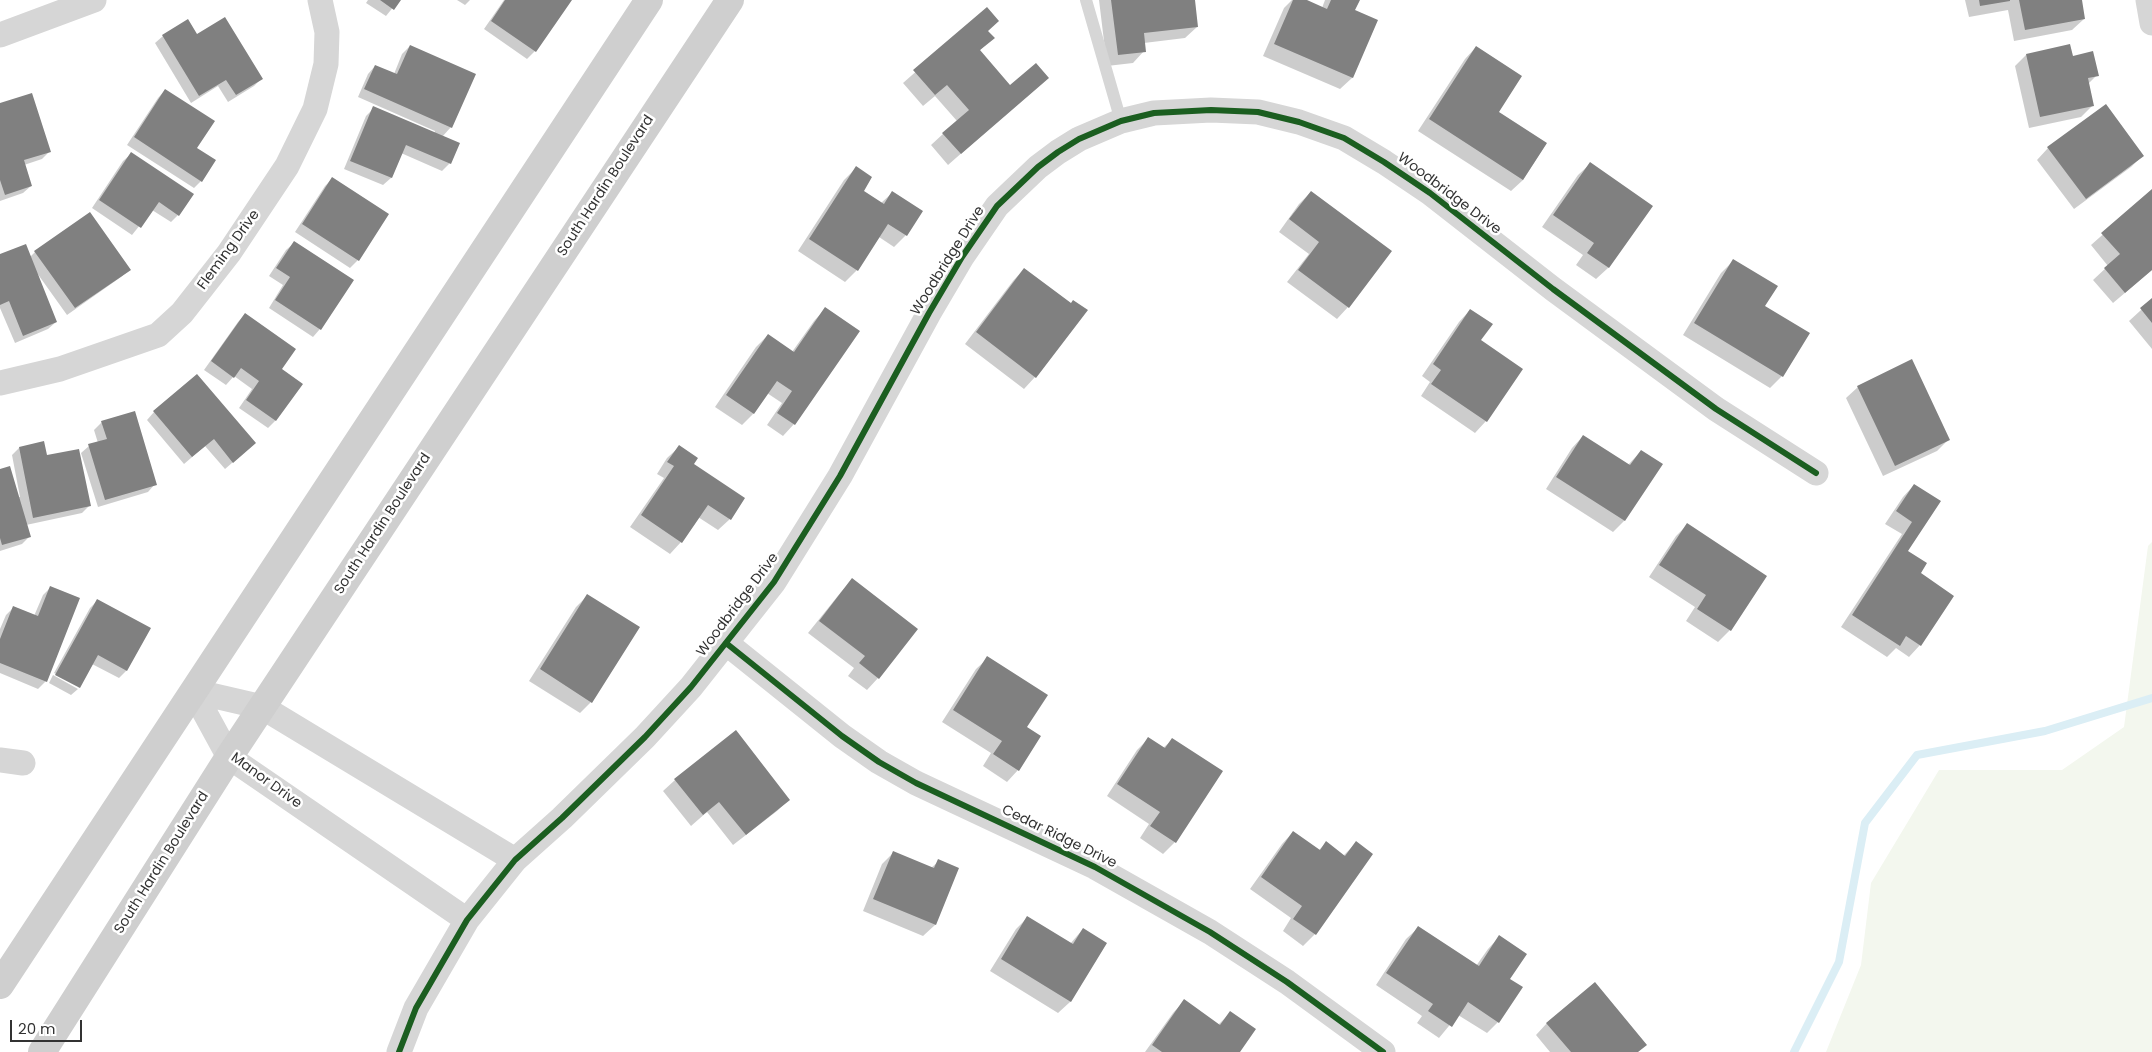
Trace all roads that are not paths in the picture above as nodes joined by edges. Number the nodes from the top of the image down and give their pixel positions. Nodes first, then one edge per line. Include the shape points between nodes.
1 (94, 0) edge
2 (320, 0) edge
3 (649, 0) edge
4 (730, 0) edge
5 (1086, 0) edge
6 (2148, 0) edge
7 (2152, 23) edge
8 (0, 35) edge
9 (1121, 121) junction
10 (0, 383) edge
11 (1816, 473) dead end
12 (726, 643) junction
13 (193, 691) junction
14 (262, 707) junction
15 (229, 757) junction
16 (515, 860) junction
17 (466, 920) junction
18 (0, 984) edge
19 (42, 1052) edge
20 (399, 1052) edge
21 (1383, 1052) edge

1 - 8 street
2 - 10 street, Fleming Drive via 327,32 326,64 315,108 287,166 229,253 182,313 158,335 60,369
3 - 13 main road
4 - 14 main road, South Hardin Boulevard
5 - 9 lane
6 - 7 street
9 - 11 street, Woodbridge Drive via 1154,113 1258,112 1344,138 1430,193 1708,403
9 - 12 street, Woodbridge Drive via 1058,152 997,206 928,313 840,476 774,582
12 - 16 street, Woodbridge Drive via 645,738
12 - 21 street, Cedar Ridge Drive via 879,762 916,783 1095,867 1202,928 1287,982
13 - 14 street
13 - 15 street, Manor Drive
13 - 18 main road
14 - 15 main road, South Hardin Boulevard
14 - 16 street
15 - 17 street, Manor Drive
15 - 19 main road, South Hardin Boulevard
16 - 17 street, Woodbridge Drive
17 - 20 street, Woodbridge Drive via 416,1008

